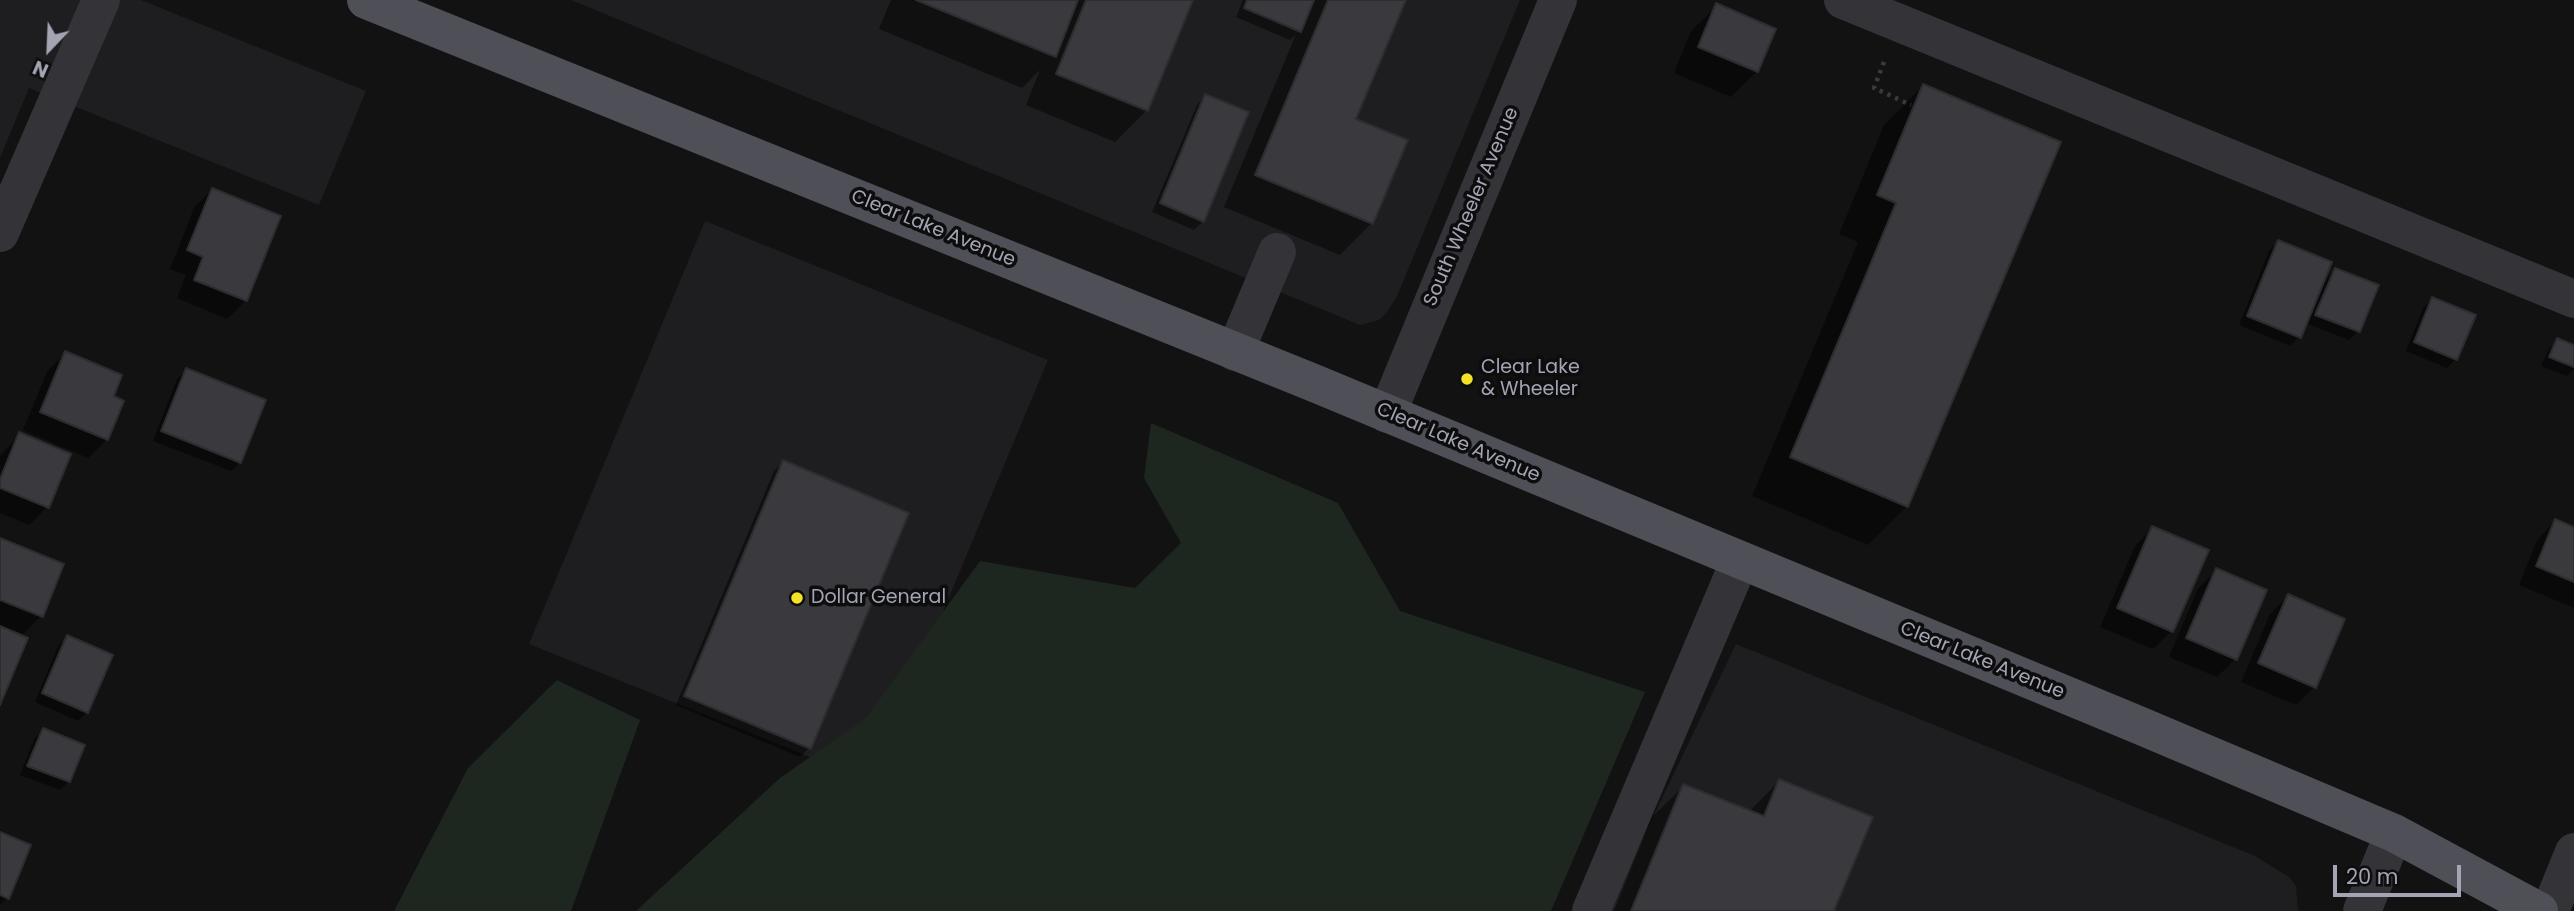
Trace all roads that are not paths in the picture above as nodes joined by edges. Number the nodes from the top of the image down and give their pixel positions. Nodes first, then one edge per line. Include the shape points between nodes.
1 (101, 0) edge
2 (366, 0) edge
3 (1558, 0) edge
4 (1843, 0) edge
5 (0, 233) edge
6 (1277, 252) dead end
7 (2574, 299) edge
8 (1235, 352) junction
9 (1387, 414) junction
10 (1740, 560) junction
11 (2394, 834) junction
12 (2574, 852) edge
13 (1591, 911) edge
14 (2362, 911) edge
15 (2539, 911) edge
16 (2550, 911) edge

1 - 5 street
2 - 8 main road, Clear Lake Avenue
3 - 9 street, South Wheeler Avenue
4 - 7 street
6 - 8 street
8 - 9 main road, Clear Lake Avenue
9 - 10 main road, Clear Lake Avenue
10 - 11 main road, Clear Lake Avenue
10 - 13 street
11 - 14 street
11 - 15 main road, Clear Lake Avenue
12 - 16 street

